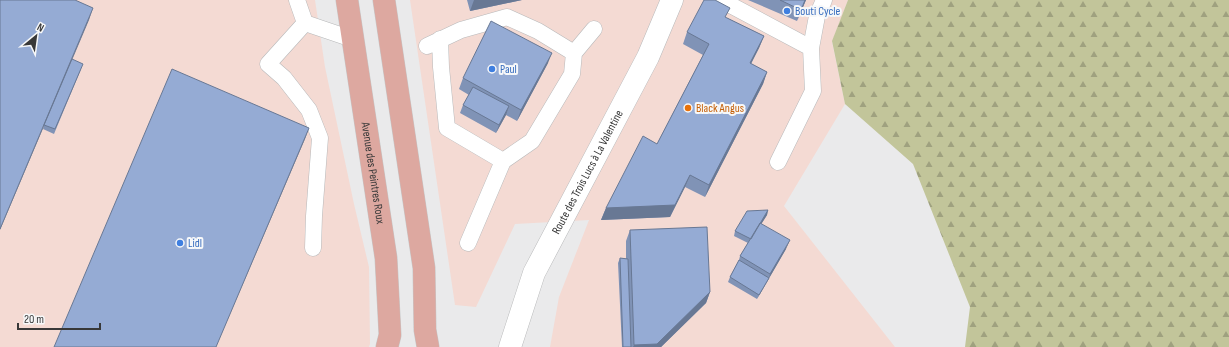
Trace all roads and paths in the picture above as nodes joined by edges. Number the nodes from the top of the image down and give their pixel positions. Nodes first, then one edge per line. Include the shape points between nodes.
1 (297, 0) edge
2 (347, 0) edge
3 (384, 0) edge
4 (672, 0) edge
5 (721, 0) edge
6 (824, 0) edge
7 (306, 23) junction
8 (594, 29) dead end
9 (352, 40) junction
10 (811, 48) junction
11 (574, 53) junction
12 (503, 161) junction
13 (778, 162) dead end
14 (468, 244) dead end
15 (313, 248) dead end
16 (387, 347) edge
17 (428, 347) edge
18 (510, 347) edge

1 - 7 lane
2 - 9 main road, Avenue des Peintres Roux
3 - 17 main road via 424,268 425,330
4 - 18 street, Route des Trois Lucs à La Valentine via 648,57 534,273
5 - 10 lane
6 - 10 lane via 817,16
7 - 9 lane
7 - 15 lane via 268,64 284,78 309,110 320,138
8 - 11 lane
9 - 16 main road, Avenue des Peintres Roux via 386,258 390,335
10 - 13 lane via 814,91
11 - 12 lane via 572,74 532,141
11 - 12 lane via 538,31 507,17 461,30 434,42 441,67 447,128
12 - 14 lane

